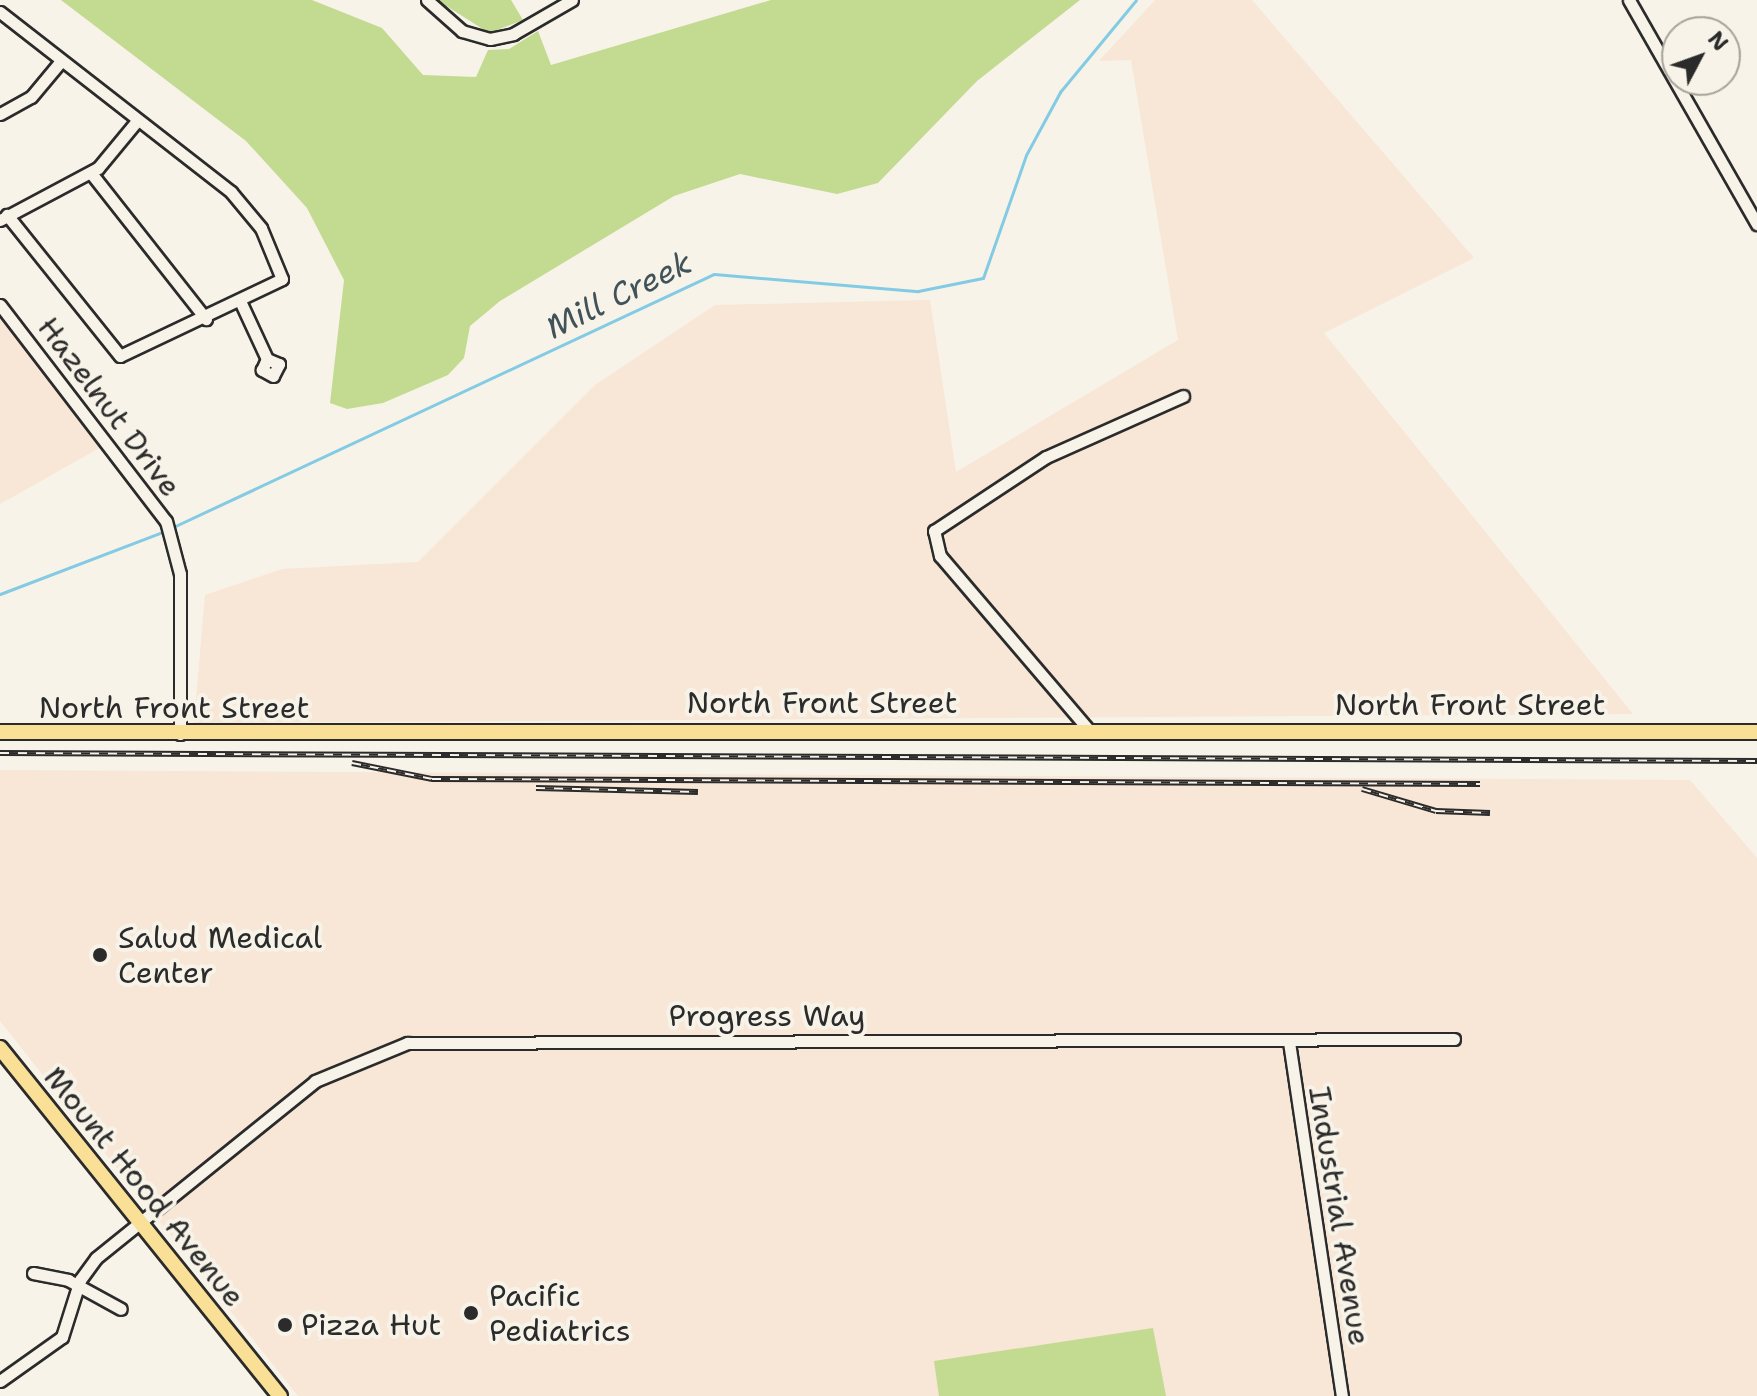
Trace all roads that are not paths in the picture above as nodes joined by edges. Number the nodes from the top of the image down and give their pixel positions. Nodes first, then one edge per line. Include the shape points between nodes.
1 (427, 0) edge
2 (569, 0) edge
3 (1629, 0) edge
4 (0, 12) edge
5 (61, 61) junction
6 (0, 114) edge
7 (136, 122) junction
8 (91, 173) junction
9 (3, 218) edge
10 (1757, 224) edge
11 (241, 303) junction
12 (0, 305) edge
13 (206, 319) junction
14 (267, 359) dead end
15 (1183, 396) dead end
16 (1088, 729) junction
17 (0, 732) edge
18 (1757, 732) edge
19 (180, 734) junction
20 (1454, 1039) dead end
21 (1289, 1042) junction
22 (0, 1048) edge
23 (5, 1066) edge
24 (139, 1224) junction
25 (33, 1273) dead end
26 (79, 1285) junction
27 (121, 1309) dead end
28 (0, 1381) edge
29 (280, 1396) edge
30 (1342, 1396) edge

1 - 2 street via 462,31 490,39 513,34
3 - 10 street
4 - 5 street
5 - 6 street via 31,97
5 - 7 street
7 - 8 street
7 - 11 street via 238,199 268,241 282,279
8 - 9 street
8 - 13 street
9 - 13 street via 120,356
11 - 13 street
11 - 14 street
12 - 19 street, Hazelnut Drive via 166,521 181,592
15 - 16 street via 1046,457 934,531 940,556
16 - 18 main road, North Front Street
16 - 19 main road, North Front Street
17 - 19 main road, North Front Street
20 - 21 street, Progress Way
21 - 24 street, Progress Way via 420,1041 362,1056 315,1081
21 - 30 street, Industrial Avenue
22 - 23 main road, Mount Hood Avenue
23 - 24 main road, Mount Hood Avenue
24 - 26 street, Progress Way via 96,1258
24 - 29 main road, Mount Hood Avenue
25 - 26 street
26 - 27 street
26 - 28 street, Progress Way via 62,1337

